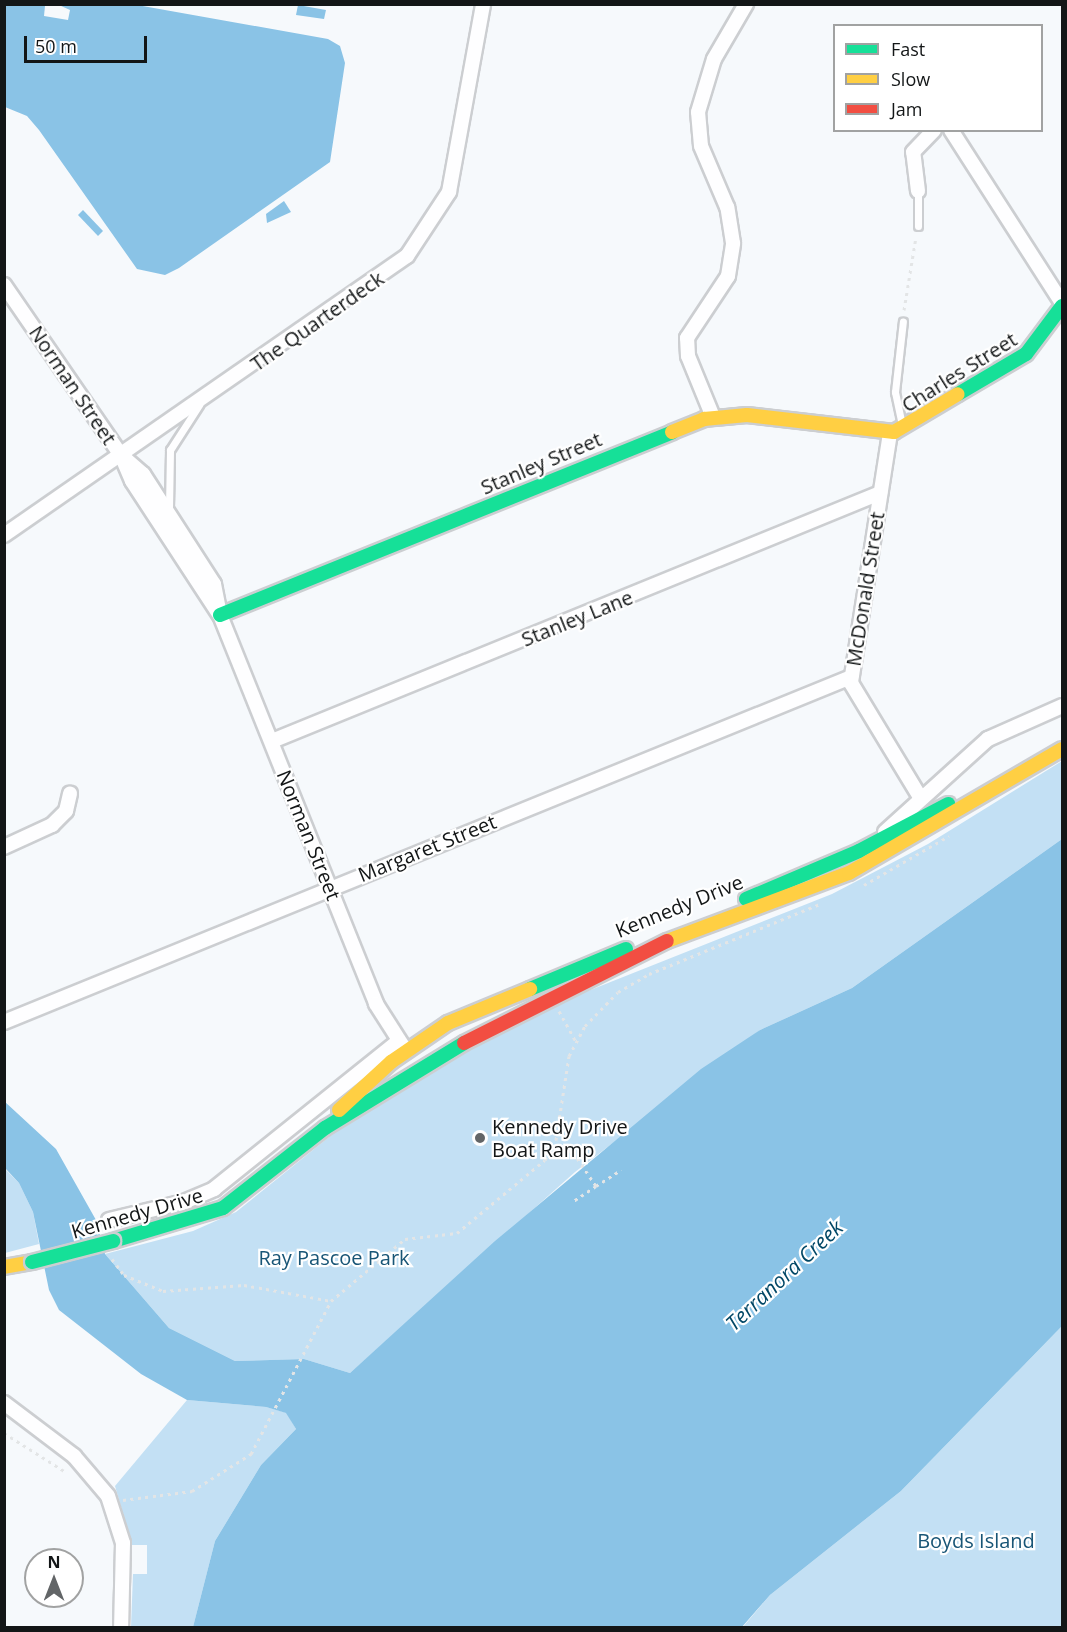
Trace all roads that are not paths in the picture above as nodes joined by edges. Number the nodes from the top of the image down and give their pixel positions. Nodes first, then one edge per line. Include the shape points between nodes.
1 (483, 4) edge
2 (746, 4) edge
3 (932, 132) edge
4 (952, 132) edge
5 (918, 191) joint
6 (918, 226) road end
7 (4, 285) edge
8 (1062, 304) edge
9 (903, 321) road end
10 (205, 398) junction
11 (712, 417) junction
12 (896, 431) junction
13 (121, 455) junction
14 (880, 493) junction
15 (170, 513) junction
16 (4, 535) edge
17 (220, 615) junction
18 (851, 676) junction
19 (1062, 706) edge
20 (1062, 737) edge
21 (272, 741) junction
22 (1062, 749) edge
23 (70, 793) dead end
24 (920, 797) junction
25 (4, 847) edge
26 (842, 858) junction
27 (331, 887) junction
28 (524, 1010) junction
29 (4, 1022) edge
30 (402, 1046) junction
31 (325, 1128) junction
32 (109, 1220) dead end
33 (4, 1267) edge
34 (5, 1405) edge
35 (121, 1628) edge

1 - 10 street, The Quarterdeck via 458,160 428,231 379,279
2 - 11 street via 714,59 698,112 701,146 727,207 733,243 728,276 687,338 688,356
3 - 5 street via 913,152
4 - 8 street
5 - 6 lane
7 - 13 street, Norman Street
8 - 12 street, Charles Street via 1026,354
9 - 12 lane, McDonald Street via 895,397
10 - 13 street, The Quarterdeck
10 - 15 lane via 170,450
11 - 12 street, Stanley Street via 747,415
11 - 17 street, Stanley Street
12 - 14 street, McDonald Street
13 - 15 street, Norman Street via 143,474
13 - 16 street, The Quarterdeck
13 - 17 street, Norman Street via 132,481
14 - 18 street, McDonald Street
14 - 21 street, Stanley Lane
15 - 17 street, Norman Street via 214,584
17 - 21 street, Norman Street
18 - 24 street, McDonald Street via 854,695
18 - 27 street, Margaret Street
19 - 24 street via 988,739
20 - 26 street, Kennedy Drive
21 - 27 street, Norman Street
22 - 28 street, Kennedy Drive via 849,873 676,938
23 - 25 street via 68,807 52,825
24 - 26 street via 883,834
26 - 30 street, Kennedy Drive via 448,1023
27 - 29 street, Margaret Street
27 - 30 street, Norman Street via 376,1004
28 - 30 street via 472,1025 416,1055
28 - 31 street, Kennedy Drive
30 - 31 street, Kennedy Drive
30 - 32 street via 214,1188 184,1202
31 - 33 street, Kennedy Drive, bridge via 223,1208 111,1248
34 - 35 street via 75,1456 108,1496 123,1543

